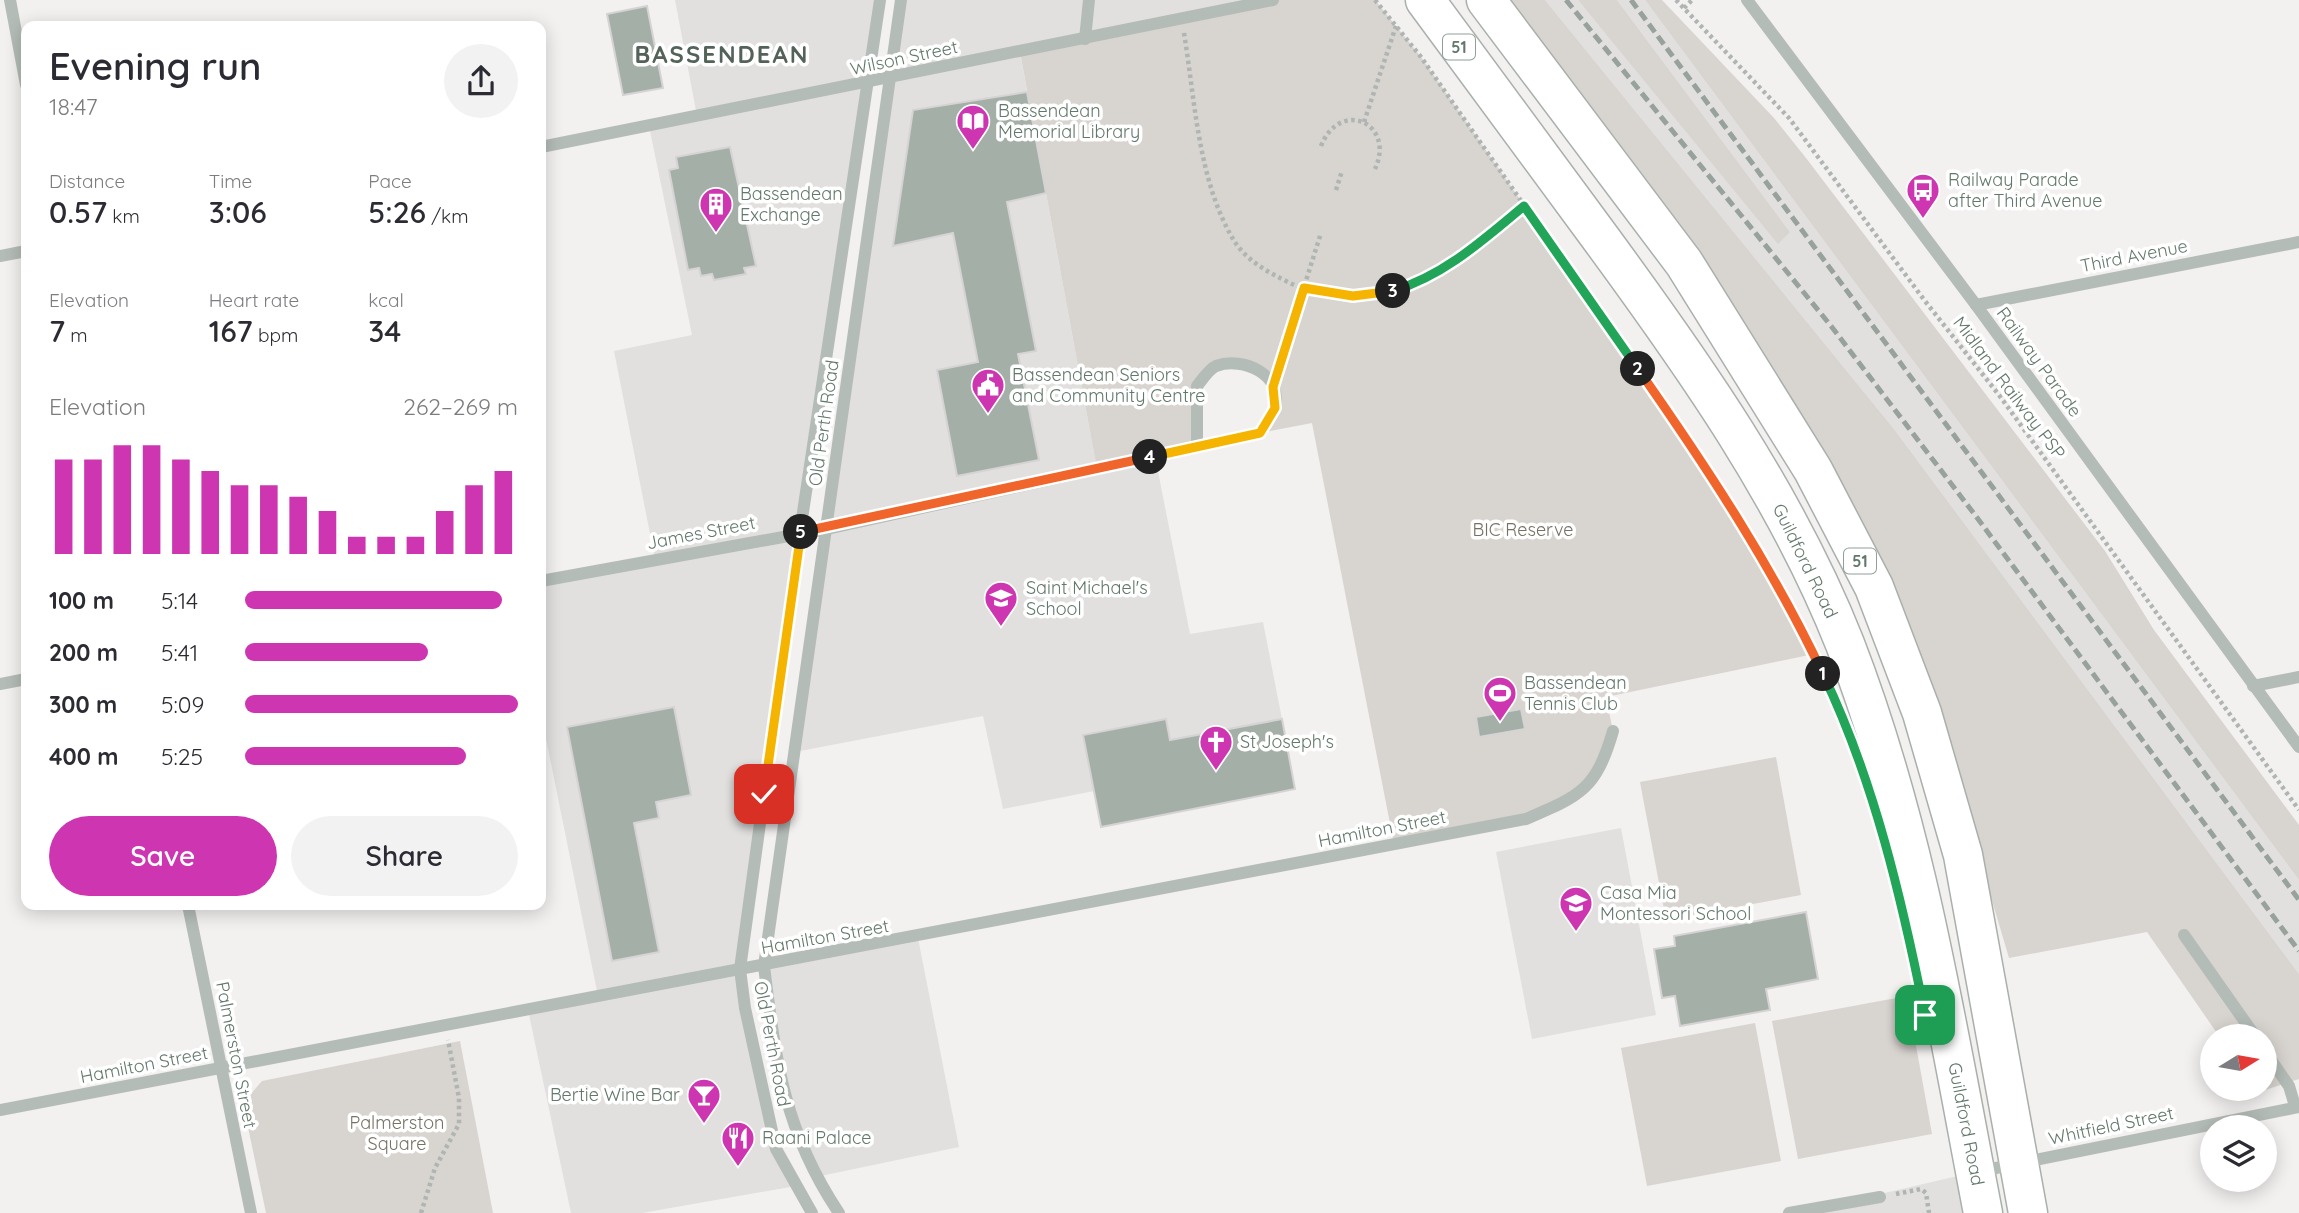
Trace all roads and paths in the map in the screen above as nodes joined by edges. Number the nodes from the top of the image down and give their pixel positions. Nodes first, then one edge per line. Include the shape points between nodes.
1 (10, 0) edge
2 (880, 0) edge
3 (901, 0) edge
4 (1089, 0) edge
5 (1273, 0) edge
6 (1375, 0) edge
7 (1425, 0) edge
8 (1486, 0) edge
9 (1676, 0) edge
10 (1692, 0) edge
11 (1747, 0) edge
12 (1684, 8) junction
13 (1181, 19) junction
14 (1396, 25) junction
15 (1085, 39) junction
16 (21, 58) edge
17 (889, 80) junction
18 (867, 84) junction
19 (1364, 122) junction
20 (1321, 146) dead end
21 (546, 147) edge
22 (1376, 169) dead end
23 (1342, 172) dead end
24 (1336, 190) dead end
25 (1524, 206) junction
26 (1321, 233) dead end
27 (2299, 242) edge
28 (21, 252) edge
29 (0, 256) edge
30 (1304, 288) junction
31 (1976, 305) junction
32 (1273, 387) junction
33 (1196, 447) junction
34 (827, 528) junction
35 (800, 532) junction
36 (546, 580) edge
37 (1814, 654) dead end
38 (2299, 677) edge
39 (21, 680) edge
40 (0, 684) edge
41 (2253, 686) junction
42 (1612, 731) dead end
43 (2299, 747) edge
44 (2299, 810) edge
45 (189, 910) edge
46 (2184, 935) dead end
47 (764, 967) junction
48 (740, 969) junction
49 (2247, 1024) edge
50 (445, 1026) junction
51 (221, 1068) junction
52 (2277, 1069) edge
53 (2297, 1107) edge
54 (0, 1110) edge
55 (2017, 1163) junction
56 (1975, 1172) junction
57 (1880, 1197) joint
58 (251, 1213) edge
59 (421, 1213) edge
60 (812, 1213) edge
61 (839, 1213) edge
62 (1788, 1213) edge
63 (1929, 1213) edge
64 (1983, 1213) edge
65 (2028, 1213) edge

1 - 16 street
2 - 18 street, Old Perth Road
3 - 17 street, Old Perth Road
4 - 15 street
5 - 13 street, Wilson Street
6 - 14 path
7 - 56 highway, Guildford Road / 51 via 1698,371 1790,528 1844,643 1894,792 1925,906
8 - 55 highway, 51 via 1684,263 1813,470 1874,587 1922,713 1963,855
9 - 12 path, Midland Railway PSP
10 - 12 path
11 - 31 street, Railway Parade
12 - 44 path, Midland Railway PSP via 1789,118 1999,395
13 - 15 street, Wilson Street
13 - 30 path via 1208,171 1234,242 1260,267
14 - 19 path
14 - 25 path
15 - 17 street, Wilson Street
17 - 18 street, Wilson Street
17 - 34 street, Old Perth Road
18 - 21 street, Wilson Street
18 - 35 street, Old Perth Road
19 - 20 path via 1353,118 1340,122 1326,132
19 - 22 path via 1381,141
23 - 24 path
25 - 30 path via 1422,282 1353,296
25 - 37 path via 1689,441 1768,568
26 - 30 path
27 - 31 street, Third Avenue
28 - 29 street
30 - 32 path
31 - 41 street, Railway Parade
32 - 33 street, James Street via 1275,408 1260,433
32 - 33 street via 1259,369 1241,361 1214,366 1197,386
33 - 34 street, James Street
34 - 35 street, James Street
34 - 47 street, Old Perth Road
35 - 36 street, James Street
35 - 48 street, Old Perth Road
38 - 41 street
39 - 40 street
41 - 43 street, Railway Parade
42 - 47 street, Hamilton Street via 1596,777 1575,797 1526,820
45 - 51 street, Palmerston Street
46 - 49 street
47 - 48 street, Hamilton Street
47 - 61 street, Old Perth Road via 776,1065 787,1104 811,1165
48 - 50 street, Hamilton Street
48 - 60 street, Old Perth Road via 776,1149
50 - 51 street, Hamilton Street
50 - 59 path via 459,1098 459,1124 435,1168
51 - 54 street, Hamilton Street
51 - 58 street, Palmerston Street
52 - 53 street
53 - 55 street, Whitfield Street
55 - 56 street, Whitfield Street
55 - 65 highway, 51
56 - 64 highway, Guildford Road / 51
57 - 62 street
57 - 63 path via 1921,1189

